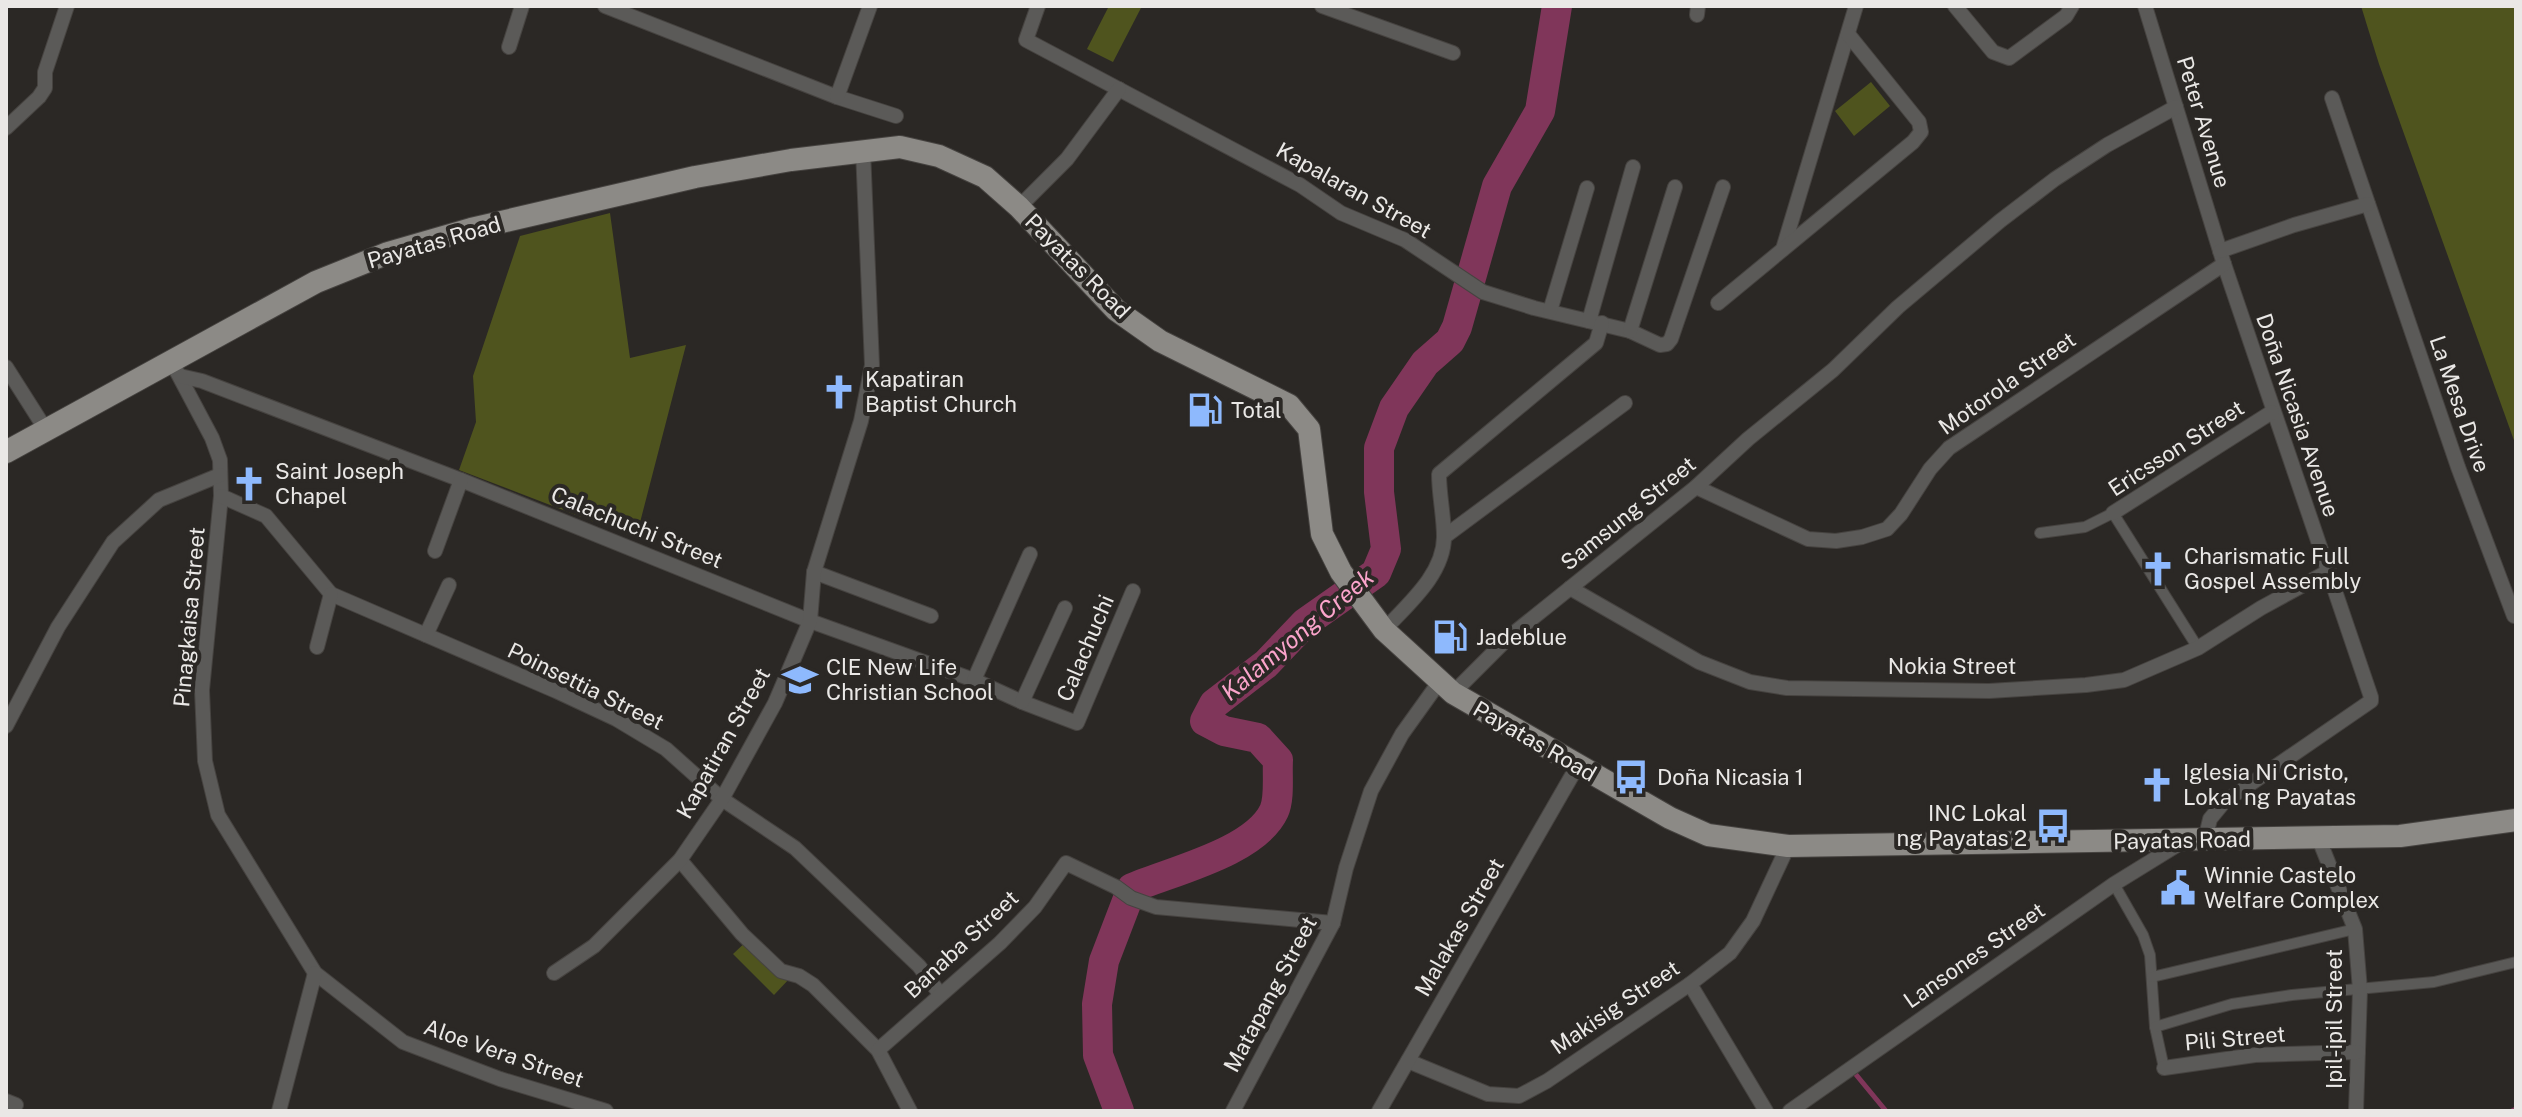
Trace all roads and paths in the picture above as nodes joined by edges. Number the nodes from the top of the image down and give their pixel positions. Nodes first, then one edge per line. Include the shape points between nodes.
1 (67, 6) edge
2 (522, 6) edge
3 (605, 6) edge
4 (870, 6) edge
5 (1038, 6) edge
6 (1322, 6) edge
7 (1856, 6) edge
8 (1955, 6) edge
9 (2072, 6) edge
10 (2145, 6) edge
11 (1848, 34) junction
12 (509, 47) dead end
13 (1453, 53) dead end
14 (1119, 89) junction
15 (837, 97) junction
16 (2332, 98) dead end
17 (2176, 107) junction
18 (896, 116) dead end
19 (6, 128) edge
20 (863, 150) junction
21 (1633, 167) dead end
22 (1675, 187) dead end
23 (1723, 187) dead end
24 (1587, 188) dead end
25 (2368, 204) junction
26 (1019, 207) junction
27 (1783, 249) junction
28 (2222, 257) junction
29 (1718, 303) dead end
30 (1550, 311) junction
31 (1596, 322) junction
32 (1630, 331) junction
33 (6, 367) edge
34 (176, 369) junction
35 (1625, 403) dead end
36 (2272, 412) junction
37 (46, 430) junction
38 (6, 452) edge
39 (220, 475) junction
40 (461, 480) junction
41 (1696, 487) junction
42 (221, 496) junction
43 (2113, 513) junction
44 (2040, 533) dead end
45 (1444, 537) junction
46 (435, 551) dead end
47 (1030, 554) dead end
48 (2329, 571) junction
49 (814, 572) junction
50 (449, 585) dead end
51 (1570, 588) junction
52 (1133, 591) dead end
53 (331, 594) junction
54 (1065, 608) dead end
55 (931, 616) dead end
56 (2514, 616) dead end
57 (810, 621) junction
58 (1384, 630) junction
59 (426, 635) junction
60 (317, 647) dead end
61 (2198, 648) junction
62 (974, 680) junction
63 (1447, 687) junction
64 (1022, 702) junction
65 (1077, 723) joint
66 (6, 726) edge
67 (1578, 765) junction
68 (722, 799) junction
69 (2516, 820) edge
70 (2318, 837) junction
71 (2195, 839) junction
72 (1788, 846) junction
73 (680, 860) junction
74 (2114, 884) junction
75 (1333, 923) junction
76 (2355, 929) junction
77 (2516, 962) edge
78 (315, 973) junction
79 (554, 973) dead end
80 (2152, 977) junction
81 (1690, 984) junction
82 (2360, 990) junction
83 (940, 994) junction
84 (2155, 1027) junction
85 (878, 1050) junction
86 (2358, 1052) junction
87 (1408, 1061) junction
88 (2164, 1068) joint
89 (279, 1111) edge
90 (606, 1111) edge
91 (910, 1111) edge
92 (1233, 1111) edge
93 (1379, 1111) edge
94 (1766, 1111) edge
95 (1790, 1111) edge
96 (2356, 1111) edge

1 - 19 street via 45,72 45,88
2 - 12 street
3 - 15 street
4 - 15 street
5 - 14 street, Kapalaran Street via 1026,40
6 - 13 street
7 - 11 street
8 - 9 street via 1993,52 2009,58
10 - 17 street, Peter Avenue
11 - 27 street
11 - 27 street via 1919,122 1921,132
14 - 26 street via 1067,159
14 - 30 street, Kapalaran Street via 1300,185 1341,213 1405,240 1483,292
15 - 18 street
16 - 25 street, La Mesa Drive
17 - 28 street, Peter Avenue
17 - 41 street, Samsung Street via 2044,187 1898,307
20 - 26 main road, Payatas Road via 900,147 939,156 985,177
20 - 34 main road, Payatas Road via 695,177 423,242 316,282
20 - 49 street, Kapatiran Street via 872,365 861,421
21 - 31 street
22 - 32 street
23 - 32 street, Kapalaran Street via 1671,339 1660,345
24 - 30 street
25 - 28 street via 2294,225
25 - 56 street, La Mesa Drive
26 - 58 main road, Payatas Road via 1116,310 1160,341 1289,405 1301,417 1312,444 1322,534 1341,572
27 - 29 street
28 - 36 street, Doña Nicasia Avenue
28 - 41 street, Motorola Street via 1949,448 1901,514 1875,535 1808,539
30 - 31 street, Kapalaran Street
31 - 32 street, Kapalaran Street
31 - 45 street via 1596,343 1439,474
33 - 37 street
34 - 37 main road, Payatas Road
34 - 39 street, Pinagkaisa Street via 212,438
34 - 40 street, Calachuchi Street
35 - 45 street
36 - 43 street, Ericsson Street
36 - 48 street, Doña Nicasia Avenue
37 - 38 main road, Payatas Road
39 - 42 street, Pinagkaisa Street
39 - 66 street via 159,500 113,542 58,627
40 - 46 street
40 - 57 street, Calachuchi Street
41 - 51 street, Samsung Street
42 - 53 street, Poinsettia Street via 266,516
42 - 78 street, Pinagkaisa Street via 202,690 205,761 218,815
43 - 44 street via 2085,527
43 - 61 street, Ericsson Street
45 - 58 street via 1440,561
47 - 62 street
48 - 61 street, Nokia Street
48 - 71 street, Doña Nicasia Avenue via 2371,701 2224,802
49 - 55 street
49 - 57 street, Kapatiran Street
50 - 59 street
51 - 61 street, Nokia Street via 1699,662 1750,682 1787,688 1989,691 2086,685 2124,680
51 - 63 street, Samsung Street
52 - 65 street, Calachuchi
53 - 59 street, Poinsettia Street
53 - 60 street
54 - 64 street
57 - 62 street, Calachuchi Street
57 - 68 street, Kapatiran Street via 775,703
58 - 63 main road, Payatas Road
59 - 68 street, Poinsettia Street via 616,719 666,749
62 - 64 street, Calachuchi Street
63 - 67 main road, Payatas Road
63 - 75 street, Matapang Street via 1402,734 1371,791
64 - 65 street, Calachuchi Street
67 - 72 main road, Payatas Road via 1708,835
67 - 87 street, Malakas Street
68 - 73 street, Kapatiran Street
68 - 83 street, Poinsettia Street via 795,848 903,949
69 - 70 main road, Payatas Road via 2400,836
70 - 71 main road, Payatas Road
70 - 76 street, Ipil-ipil Street
71 - 72 main road, Payatas Road
71 - 74 street, Lansones Street
72 - 81 street, Makisig Street via 1738,942
73 - 79 street, Kapatiran Street via 594,946
73 - 85 street via 752,944 781,971 813,985
74 - 80 street via 2143,935
74 - 95 street, Lansones Street
75 - 83 street, Banaba Street via 1156,907 1066,863 1035,907
75 - 92 street, Matapang Street
76 - 80 street
76 - 82 street, Ipil-ipil Street
77 - 82 street via 2434,982
78 - 89 street
78 - 90 street, Aloe Vera Street via 403,1042
80 - 84 street
81 - 87 street, Makisig Street via 1519,1096 1488,1094
81 - 94 street
82 - 84 street via 2232,1004
82 - 86 street, Ipil-ipil Street
83 - 85 street, Banaba Street
84 - 88 street
85 - 91 street
86 - 88 street, Pili Street via 2255,1055
86 - 96 street, Ipil-ipil Street
87 - 93 street, Malakas Street

